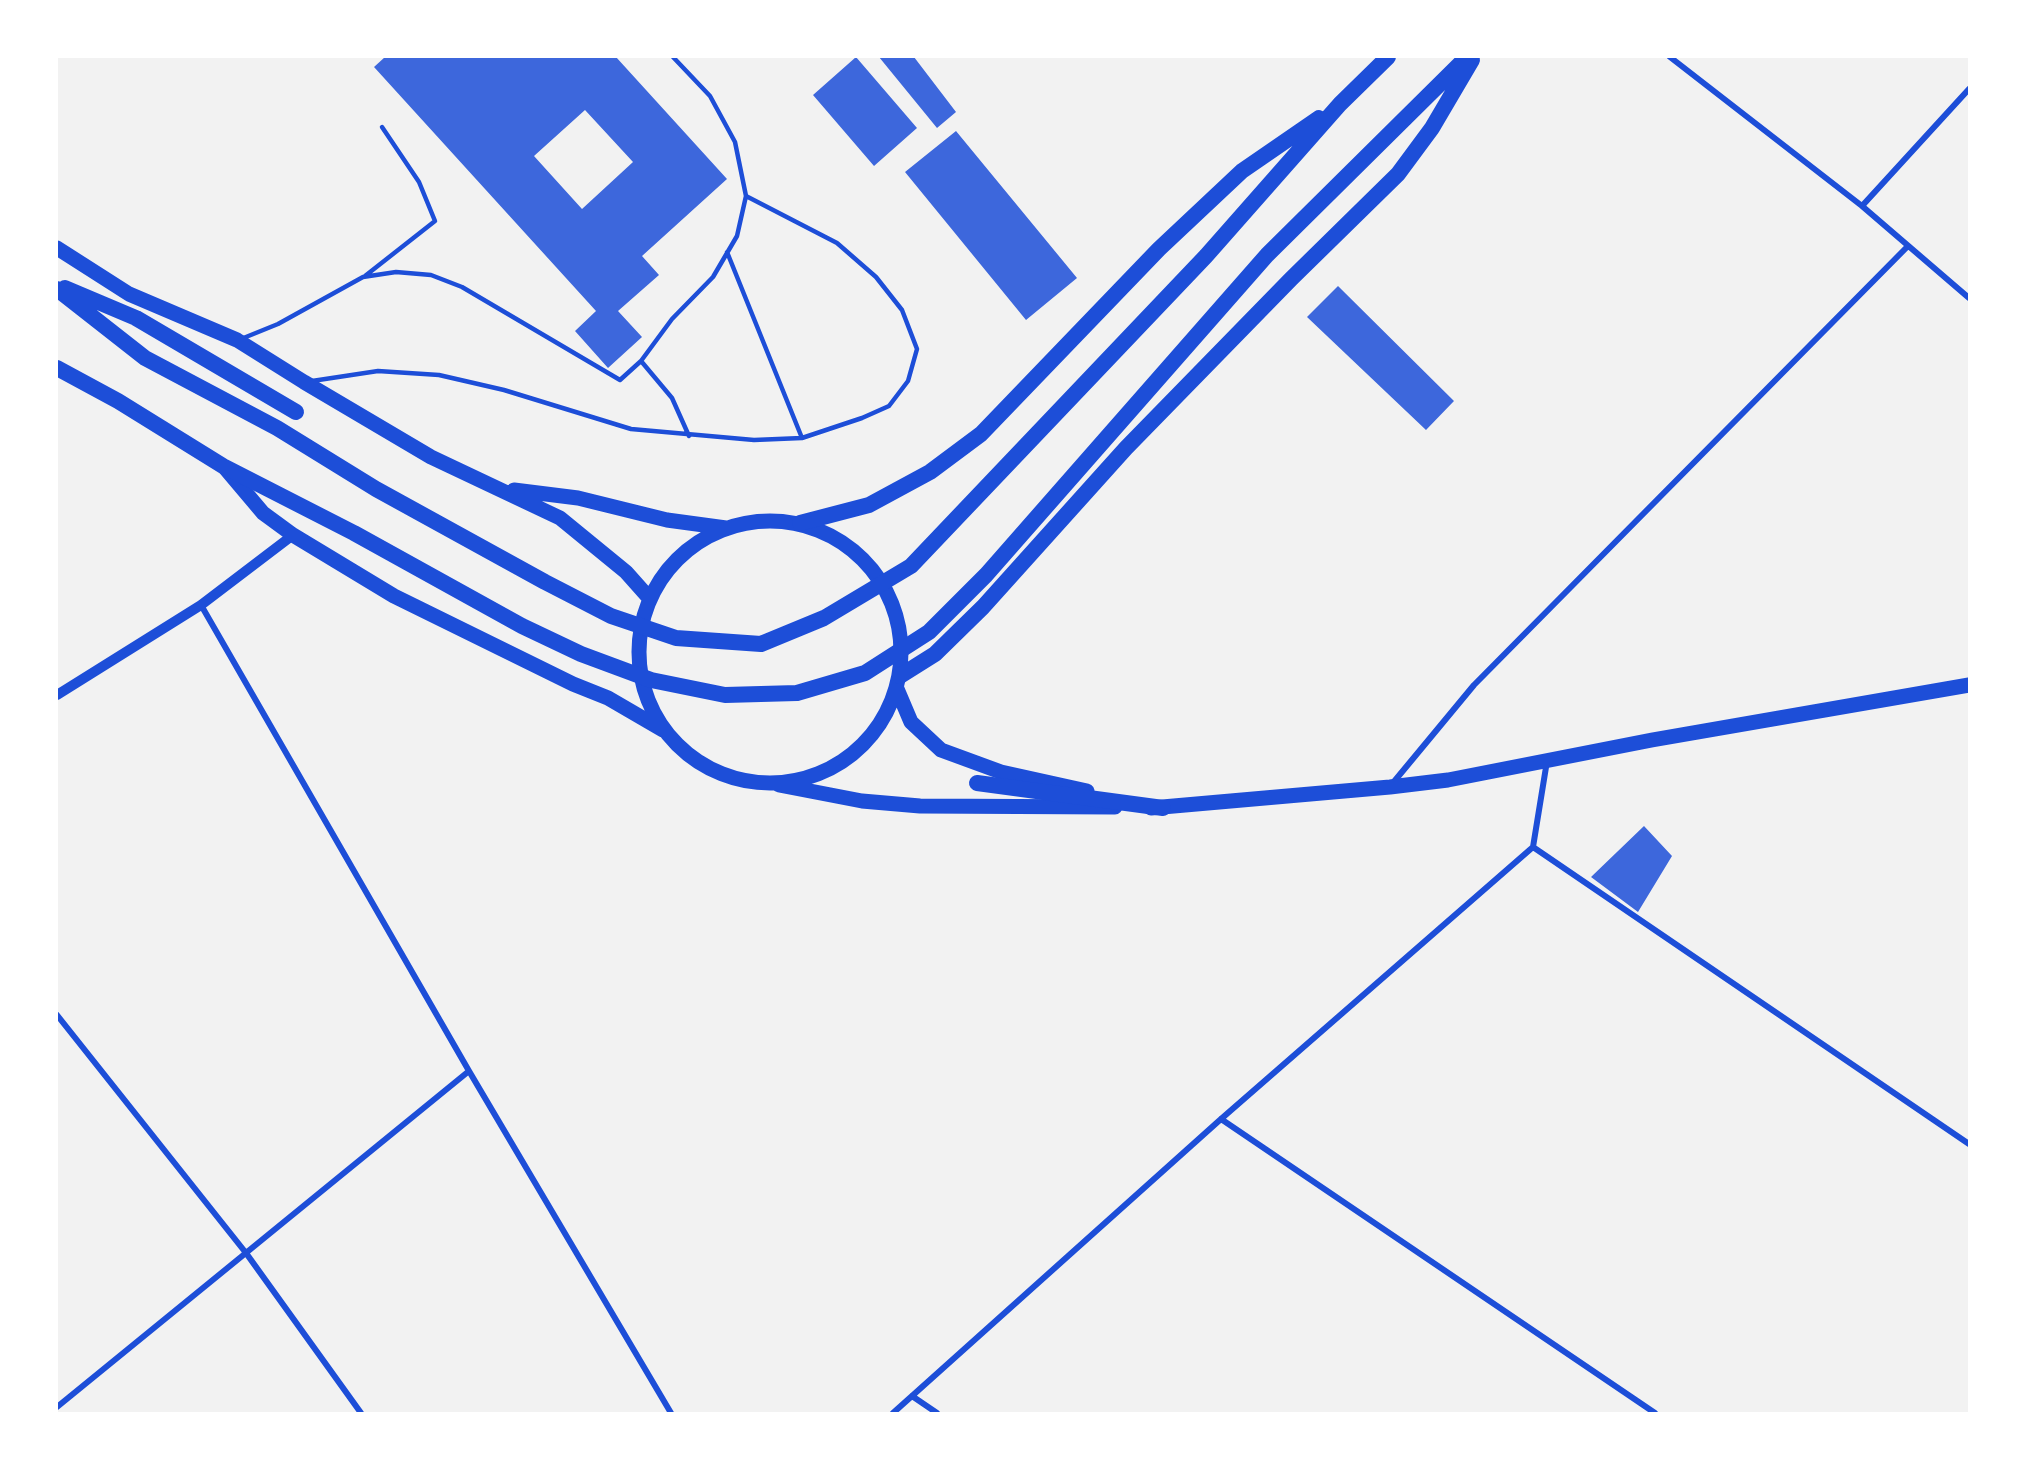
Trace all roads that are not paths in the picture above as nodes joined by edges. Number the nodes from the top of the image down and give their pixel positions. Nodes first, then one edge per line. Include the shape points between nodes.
1 (673, 57) edge
2 (1467, 57) edge
3 (1474, 57) edge
4 (1670, 57) edge
5 (1386, 58) edge
6 (1969, 89) edge
7 (1340, 104) junction
8 (382, 127) dead end
9 (746, 196) junction
10 (1862, 206) junction
11 (1908, 246) junction
12 (57, 248) edge
13 (727, 252) junction
14 (363, 277) junction
15 (57, 287) edge
16 (1969, 298) edge
17 (237, 340) junction
18 (641, 361) junction
19 (57, 368) edge
20 (304, 382) junction
21 (296, 412) dead end
22 (689, 436) junction
23 (802, 438) junction
24 (223, 466) junction
25 (502, 489) junction
26 (800, 523) junction
27 (726, 528) junction
28 (293, 535) junction
29 (650, 599) junction
30 (201, 605) junction
31 (899, 682) junction
32 (1969, 685) edge
33 (57, 695) edge
34 (663, 730) junction
35 (1547, 761) junction
36 (977, 783) dead end
37 (779, 785) junction
38 (1390, 787) junction
39 (1163, 808) junction
40 (1533, 848) junction
41 (57, 1016) edge
42 (469, 1071) junction
43 (1221, 1119) junction
44 (1969, 1144) edge
45 (246, 1253) junction
46 (912, 1396) junction
47 (57, 1407) edge
48 (361, 1413) edge
49 (671, 1413) edge
50 (893, 1413) edge
51 (937, 1413) edge
52 (1655, 1413) edge

1 - 9 lane via 710,96 735,142
2 - 24 highway via 1266,255 986,576 929,632 865,673 797,693 725,695 651,680 581,654 522,626
3 - 31 highway via 1432,128 1398,174 1126,448 983,607 935,654
4 - 10 street
5 - 7 highway
6 - 10 street
7 - 15 highway via 1206,256 911,566 824,618 761,644 676,638 611,616 145,358
7 - 26 highway via 1242,171 1159,249 981,434 930,472 869,506
8 - 14 lane via 418,182 435,221
9 - 13 lane via 737,236
9 - 23 lane via 837,243 876,277 902,309 917,349 908,381 889,406
10 - 11 street
11 - 16 street
11 - 38 street via 1474,685
12 - 17 main road via 129,294
13 - 18 lane via 713,277 672,319
13 - 23 lane
14 - 17 lane via 278,324
14 - 18 lane via 396,272 431,275 462,287 620,380
15 - 21 highway via 136,318
17 - 20 main road
18 - 22 lane via 672,398
19 - 24 highway
20 - 22 lane via 378,371 439,375 504,390 631,429
20 - 25 main road via 431,457
22 - 23 lane
24 - 28 main road via 263,513
25 - 27 main road via 578,498 667,520
25 - 29 main road via 560,518 626,572
26 - 27 main road via 761,520
26 - 31 main road via 837,538 868,563 890,597 901,635
27 - 29 main road via 694,544 668,569
28 - 30 street
28 - 34 main road via 394,596 608,698
29 - 34 main road via 640,633 638,663 644,692
30 - 33 street
30 - 42 street
31 - 37 main road via 872,737 830,771
31 - 39 main road via 910,722 941,750 1001,772
32 - 35 main road
34 - 37 main road via 698,764 719,775
35 - 38 main road
35 - 40 street
36 - 39 highway
37 - 39 main road via 862,801 920,806
38 - 39 main road
40 - 43 street
40 - 44 street
41 - 45 street
42 - 45 street
42 - 49 street
43 - 46 street
43 - 52 street
45 - 47 street
45 - 48 street
46 - 50 street
46 - 51 street

